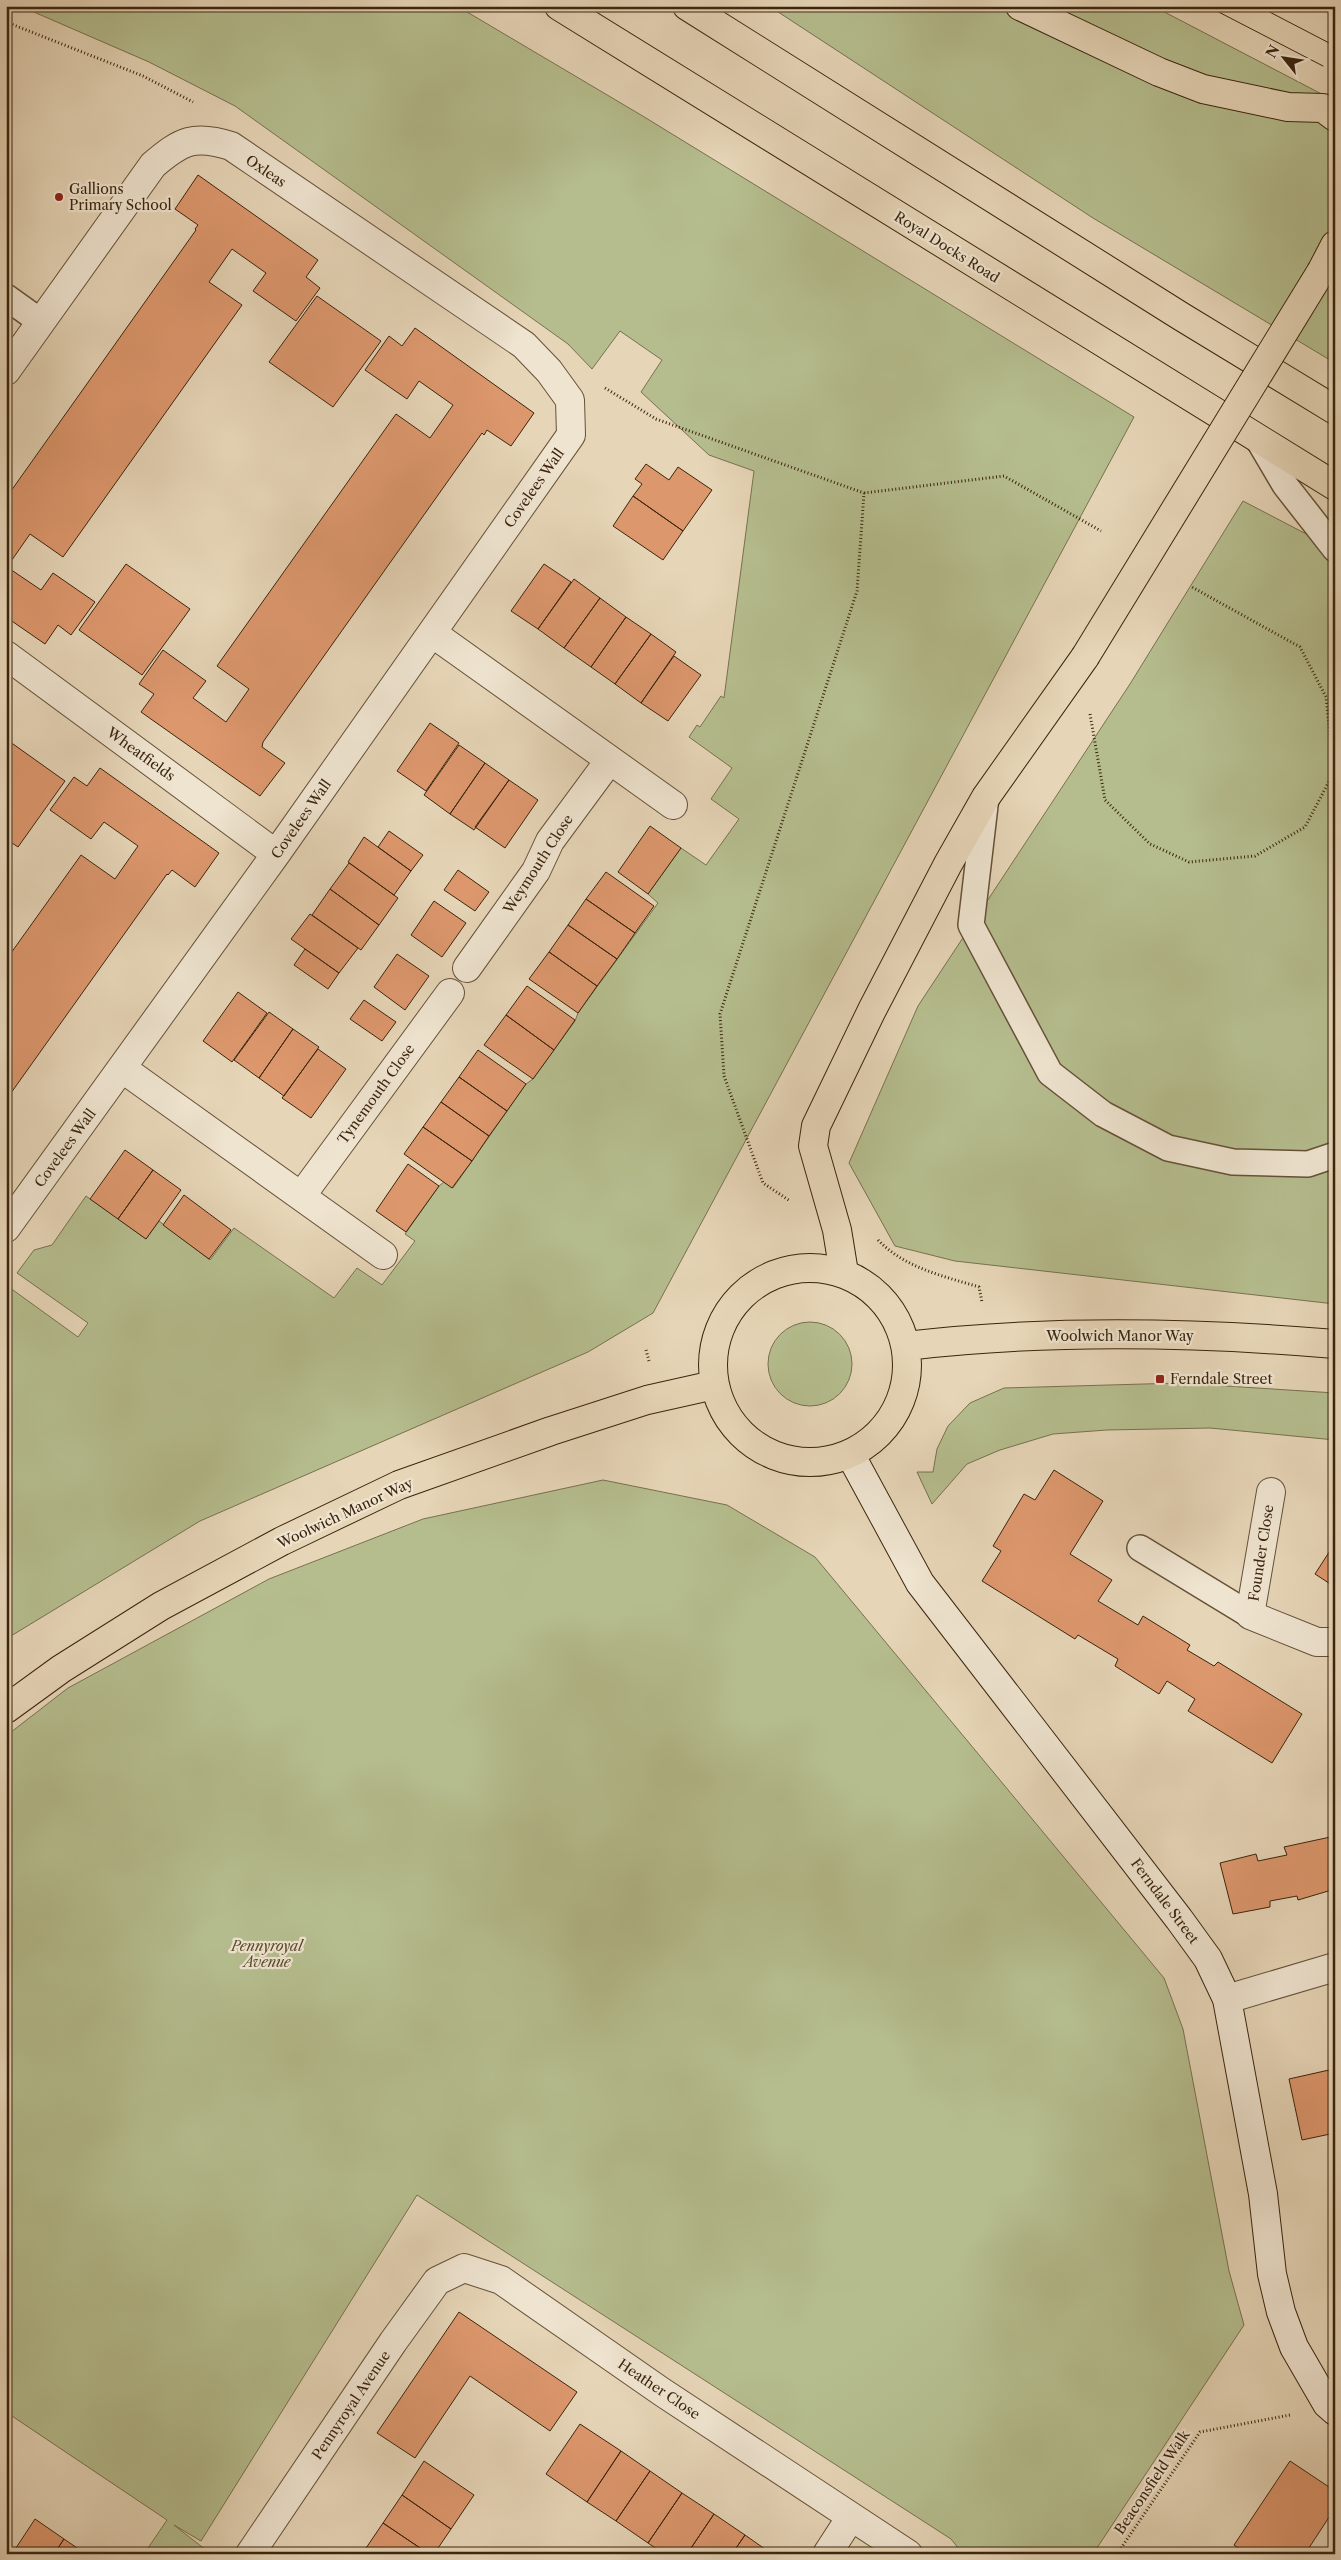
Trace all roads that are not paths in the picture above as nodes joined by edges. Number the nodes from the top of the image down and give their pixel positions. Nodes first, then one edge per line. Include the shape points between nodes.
1 (559, 6) edge
2 (687, 6) edge
3 (1020, 6) edge
4 (1335, 117) edge
5 (1335, 245) edge
6 (6, 297) edge
7 (41, 322) junction
8 (6, 371) edge
9 (570, 400) joint
10 (1335, 410) edge
11 (1259, 441) junction
12 (1335, 486) edge
13 (1335, 549) edge
14 (432, 633) junction
15 (6, 655) edge
16 (609, 761) junction
17 (986, 797) junction
18 (674, 805) dead end
19 (276, 854) junction
20 (467, 968) dead end
21 (450, 993) dead end
22 (123, 1069) junction
23 (1335, 1155) edge
24 (302, 1195) junction
25 (6, 1228) edge
26 (384, 1255) dead end
27 (844, 1273) junction
28 (1335, 1344) edge
29 (906, 1346) junction
30 (714, 1385) junction
31 (850, 1454) junction
32 (1271, 1492) dead end
33 (1140, 1548) dead end
34 (1250, 1615) junction
35 (1335, 1642) edge
36 (6, 1709) edge
37 (1335, 1967) edge
38 (1227, 1999) junction
39 (464, 2268) joint
40 (1331, 2408) edge
41 (851, 2516) junction
42 (250, 2554) edge
43 (827, 2554) edge
44 (908, 2554) edge

1 - 11 main road, Royal Docks Road
2 - 10 main road via 1182,318
3 - 4 main road via 1159,72 1203,89 1288,107 1322,108
5 - 17 main road, bridge via 1085,657
6 - 7 lane
7 - 8 street, Oxleas
7 - 9 street, Oxleas via 153,165 174,147 201,139 231,146 524,345
9 - 14 street, Covelees Wall via 571,435
11 - 12 main road, Royal Docks Road
11 - 13 lane via 1285,485
14 - 16 street
14 - 19 street, Covelees Wall
15 - 19 street, Wheatfields
16 - 18 street
16 - 20 street, Weymouth Close via 550,841 536,871
17 - 23 lane via 971,925 1050,1073 1103,1114 1168,1148 1232,1162 1308,1164
17 - 27 main road via 872,1010 816,1126 813,1146 837,1230
19 - 22 street, Covelees Wall
21 - 24 street, Tynemouth Close
22 - 24 street
22 - 25 street, Covelees Wall
24 - 26 street
27 - 29 main road via 866,1285 885,1302 898,1322
27 - 30 main road via 822,1268 798,1268 776,1273 755,1284 738,1299 716,1339 712,1362
28 - 29 main road, Woolwich Manor Way via 1156,1334 1052,1335
29 - 31 main road via 907,1379 897,1410 877,1436
30 - 31 main road via 728,1418 751,1443 774,1455 782,1459 816,1462
30 - 36 main road, Woolwich Manor Way via 646,1400 399,1485 282,1541 161,1606 61,1669
31 - 38 street, Ferndale Street via 920,1583 1179,1918 1208,1959
32 - 34 street, Founder Close
33 - 34 lane
34 - 35 street, Founder Close via 1317,1642
37 - 38 street
38 - 40 street, Ferndale Street via 1281,2312 1294,2347
39 - 41 street, Heather Close via 501,2280 662,2392
39 - 42 street, Pennyroyal Avenue via 437,2281
41 - 43 street
41 - 44 street, Heather Close

